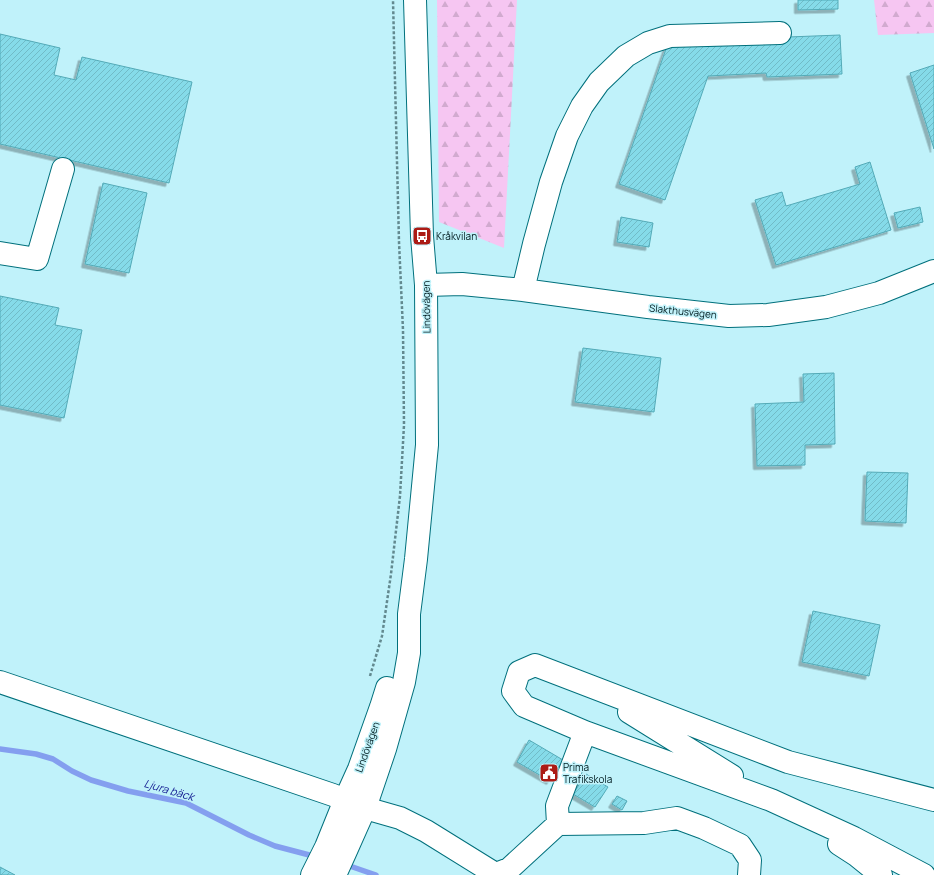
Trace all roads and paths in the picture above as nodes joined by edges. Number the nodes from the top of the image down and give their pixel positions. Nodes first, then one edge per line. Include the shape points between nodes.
1 (393, 0) edge
2 (415, 0) edge
3 (780, 33) dead end
4 (63, 169) dead end
5 (0, 253) edge
6 (934, 271) edge
7 (426, 285) junction
8 (523, 290) junction
9 (409, 614) junction
10 (369, 681) dead end
11 (0, 682) edge
12 (586, 685) junction
13 (585, 732) junction
14 (345, 800) junction
15 (771, 800) junction
16 (934, 800) edge
17 (365, 808) junction
18 (558, 824) junction
19 (329, 864) edge
20 (497, 875) edge
21 (749, 875) edge
22 (881, 875) edge
23 (924, 875) edge

1 - 10 path via 399,242 404,330 404,425 400,496 391,574 382,636
2 - 7 main road, Lindövägen via 422,236
3 - 8 main road via 670,36 648,43 626,56 599,82 582,106 567,136 551,182
4 - 5 main road via 37,259
6 - 8 main road, Slakthusvägen via 879,293 826,307 768,315 729,316
7 - 8 main road, Slakthusvägen via 462,284
7 - 9 main road, Lindövägen via 427,445
9 - 14 main road, Lindövägen via 382,706 359,770
9 - 17 main road, Lindövägen via 409,653 404,682
11 - 14 main road
12 - 13 main road via 535,665 519,672 513,691 524,706
12 - 15 main road
12 - 16 main road via 788,762
13 - 15 main road
13 - 18 main road via 557,806
14 - 17 main road
14 - 19 main road, Lindövägen
15 - 22 main road via 856,855
15 - 23 main road via 854,838
17 - 19 main road, Lindövägen
17 - 20 main road via 400,818 426,831
18 - 20 main road via 509,869
18 - 21 main road via 644,823 677,818 740,845 750,860

